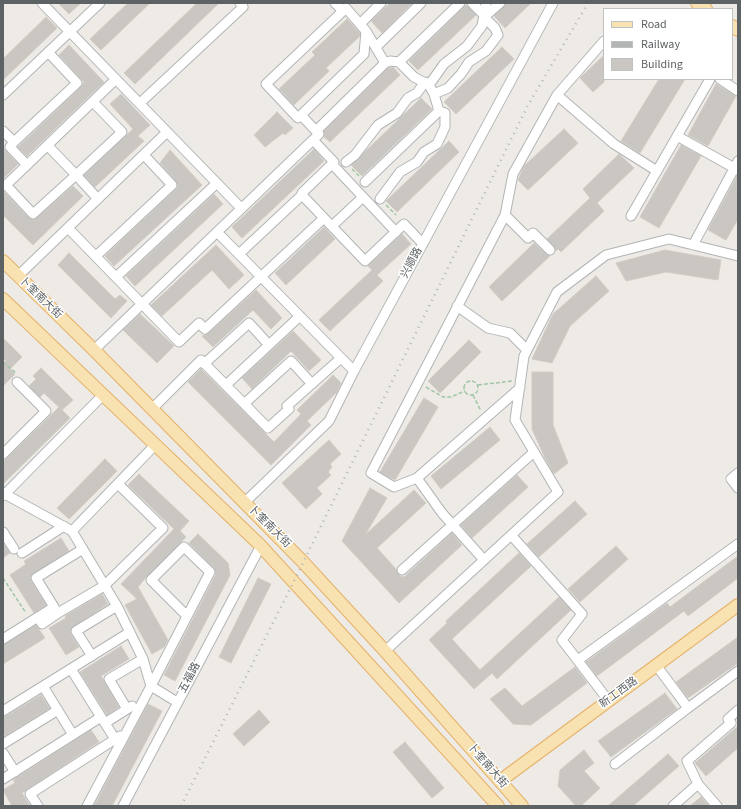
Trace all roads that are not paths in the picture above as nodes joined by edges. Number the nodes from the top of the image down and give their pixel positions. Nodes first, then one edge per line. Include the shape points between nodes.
1 (42, 3) edge
2 (100, 3) edge
3 (240, 3) edge
4 (335, 3) edge
5 (381, 3) edge
6 (421, 3) edge
7 (460, 3) edge
8 (472, 3) edge
9 (486, 3) edge
10 (500, 3) edge
11 (553, 3) edge
12 (346, 7) edge
13 (484, 16) junction
14 (363, 27) junction
15 (70, 32) junction
16 (603, 42) edge
17 (376, 47) junction
18 (48, 52) junction
19 (399, 62) junction
20 (385, 64) junction
21 (116, 79) junction
22 (709, 80) edge
23 (722, 80) edge
24 (427, 83) junction
25 (738, 91) edge
26 (434, 94) junction
27 (3, 95) edge
28 (557, 95) junction
29 (93, 102) junction
30 (140, 104) junction
31 (438, 111) junction
32 (301, 115) junction
33 (316, 130) junction
34 (3, 131) edge
35 (167, 132) junction
36 (677, 136) junction
37 (313, 140) junction
38 (48, 146) junction
39 (10, 147) junction
40 (144, 155) junction
41 (346, 162) road end
42 (332, 164) junction
43 (28, 165) junction
44 (737, 166) edge
45 (657, 171) junction
46 (76, 175) junction
47 (365, 182) road end
48 (217, 183) junction
49 (302, 193) dead end
50 (363, 197) junction
51 (98, 199) junction
52 (380, 199) road end
53 (241, 208) junction
54 (505, 215) junction
55 (631, 216) dead end
56 (324, 218) junction
57 (332, 226) junction
58 (68, 228) junction
59 (217, 232) junction
60 (396, 232) junction
61 (423, 244) junction
62 (693, 245) junction
63 (550, 250) dead end
64 (239, 254) junction
65 (96, 256) junction
66 (738, 256) edge
67 (3, 261) edge
68 (18, 276) junction
69 (116, 277) junction
70 (261, 277) junction
71 (3, 300) edge
72 (142, 304) junction
73 (456, 306) junction
74 (300, 316) junction
75 (270, 345) junction
76 (94, 350) junction
77 (527, 350) junction
78 (341, 358) junction
79 (204, 364) junction
80 (354, 371) junction
81 (17, 382) road end
82 (312, 384) junction
83 (520, 384) junction
84 (226, 385) junction
85 (102, 394) junction
86 (244, 404) junction
87 (152, 409) junction
88 (155, 444) junction
89 (534, 452) junction
90 (3, 454) edge
91 (738, 473) edge
92 (417, 478) junction
93 (118, 484) junction
94 (738, 488) edge
95 (4, 495) edge
96 (244, 502) junction
97 (453, 525) junction
98 (64, 526) junction
99 (72, 531) junction
100 (3, 532) edge
101 (511, 535) junction
102 (738, 544) edge
103 (83, 549) junction
104 (258, 551) dead end
105 (484, 560) junction
106 (402, 570) dead end
107 (104, 586) junction
108 (738, 605) edge
109 (117, 606) junction
110 (56, 610) junction
111 (187, 616) junction
112 (130, 632) junction
113 (3, 639) edge
114 (385, 651) junction
115 (92, 656) junction
116 (143, 658) junction
117 (578, 660) junction
118 (656, 665) junction
119 (71, 669) junction
120 (738, 671) edge
121 (43, 686) junction
122 (151, 686) junction
123 (144, 698) junction
124 (608, 700) junction
125 (177, 702) junction
126 (688, 708) junction
127 (127, 709) junction
128 (58, 710) junction
129 (738, 710) edge
130 (3, 711) edge
131 (103, 720) junction
132 (126, 732) junction
133 (73, 735) junction
134 (115, 739) junction
135 (3, 744) edge
136 (3, 753) edge
137 (615, 764) dead end
138 (15, 772) junction
139 (3, 779) edge
140 (500, 781) junction
141 (698, 784) junction
142 (38, 806) edge
143 (87, 806) edge
144 (123, 806) edge
145 (498, 806) edge
146 (522, 806) edge
147 (673, 806) edge
148 (717, 806) edge

1 - 15 street
2 - 15 street
3 - 30 street via 243,7
4 - 12 street
5 - 14 street
6 - 17 street
7 - 19 street
8 - 13 street
9 - 13 street
10 - 13 street
11 - 61 street, 兴顺路
12 - 14 street
12 - 32 street via 266,84 298,118
13 - 24 street via 482,26 467,46 444,64
13 - 26 street via 498,35 486,51 469,62 448,88
14 - 17 street
14 - 32 street via 364,54
15 - 18 street
15 - 21 street
16 - 28 street
17 - 20 street
18 - 27 street
18 - 39 street via 77,83
19 - 20 street via 390,61
19 - 24 street via 414,77
20 - 33 street
21 - 29 street
21 - 30 street
22 - 36 street
23 - 25 street
24 - 26 street
24 - 41 street via 408,98 397,113 378,125 355,155
26 - 31 street
28 - 45 street via 614,144
28 - 54 street via 513,174
29 - 38 street
29 - 46 street via 122,132
30 - 35 street
31 - 47 street
31 - 52 street via 445,113 445,127 437,144 424,152 417,162 400,172
32 - 33 street
33 - 37 street via 319,134
34 - 39 street
35 - 40 street
35 - 48 street
36 - 44 street
36 - 45 street
37 - 42 street via 334,162
37 - 53 street
38 - 43 street
38 - 46 street
39 - 43 street
40 - 51 street
40 - 65 street via 172,185
42 - 49 street
42 - 50 street
43 - 46 street via 6,185 33,214
44 - 62 street
45 - 55 street
46 - 51 street
48 - 53 street
48 - 69 street
50 - 57 street
50 - 60 street
51 - 58 street
53 - 59 street
54 - 63 street via 528,238 533,232
54 - 73 street
56 - 57 street
56 - 64 street via 302,195
56 - 70 street
57 - 60 street via 365,261
58 - 65 street
58 - 68 street
59 - 64 street
59 - 72 street
60 - 61 street via 404,224
61 - 80 street, 兴顺路
62 - 66 street
62 - 77 street via 669,239 606,255 557,292
64 - 70 street
65 - 69 street
67 - 68 main road, 卜奎南大街
68 - 76 main road, 卜奎南大街
69 - 72 street
70 - 72 street via 204,329 199,323 179,342
70 - 74 street
71 - 85 main road, 卜奎南大街
72 - 76 street
73 - 77 street via 488,328 510,333
73 - 92 street via 370,473 394,487
74 - 75 street
74 - 78 street
75 - 79 street via 249,323
75 - 84 street
76 - 87 main road, 卜奎南大街
77 - 83 street
78 - 80 street
78 - 82 street
79 - 84 street
79 - 87 street via 201,360
80 - 96 street, 兴顺路 via 329,422
81 - 90 street via 46,411
82 - 86 street via 292,361
82 - 86 street via 286,406 289,409 268,428
83 - 89 street via 515,420
83 - 92 street via 487,417
84 - 86 street
85 - 88 main road, 卜奎南大街
85 - 95 street
87 - 96 main road, 卜奎南大街
88 - 93 street
88 - 145 main road, 卜奎南大街 via 259,544
89 - 97 street
89 - 101 street via 558,492
91 - 94 street via 731,479
92 - 97 street
93 - 99 street
93 - 107 street via 162,528
95 - 98 street
96 - 114 main road, 卜奎南大街
97 - 105 street
97 - 106 street
98 - 99 street
98 - 100 street via 18,551
99 - 103 street
101 - 105 street
101 - 117 street via 582,614 562,640
102 - 117 street
103 - 107 street
103 - 110 street via 36,578
104 - 125 street, 五福路
105 - 114 street
107 - 109 street
107 - 110 street
108 - 118 main road, 新工西路
109 - 112 street
109 - 115 street via 76,631
110 - 113 street
111 - 111 street via 210,572 184,547 151,580
111 - 122 street
112 - 115 street
112 - 116 street
114 - 140 main road, 卜奎南大街
115 - 119 street
116 - 122 street
116 - 127 street via 109,679
117 - 124 street
118 - 124 main road, 新工西路
118 - 126 street
119 - 121 street
119 - 131 street
120 - 126 street
121 - 128 street
121 - 130 street
122 - 123 street
122 - 125 street
123 - 127 street
123 - 132 street
124 - 140 main road, 新工西路
125 - 144 street, 五福路
126 - 137 street
127 - 131 street
128 - 133 street
128 - 135 street
129 - 141 street via 728,718 732,723 687,761
131 - 133 street
131 - 134 street
132 - 134 street
132 - 143 street
133 - 138 street
134 - 142 street via 30,794
136 - 138 street
138 - 139 street
140 - 146 main road, 卜奎南大街
141 - 147 street
141 - 148 street

